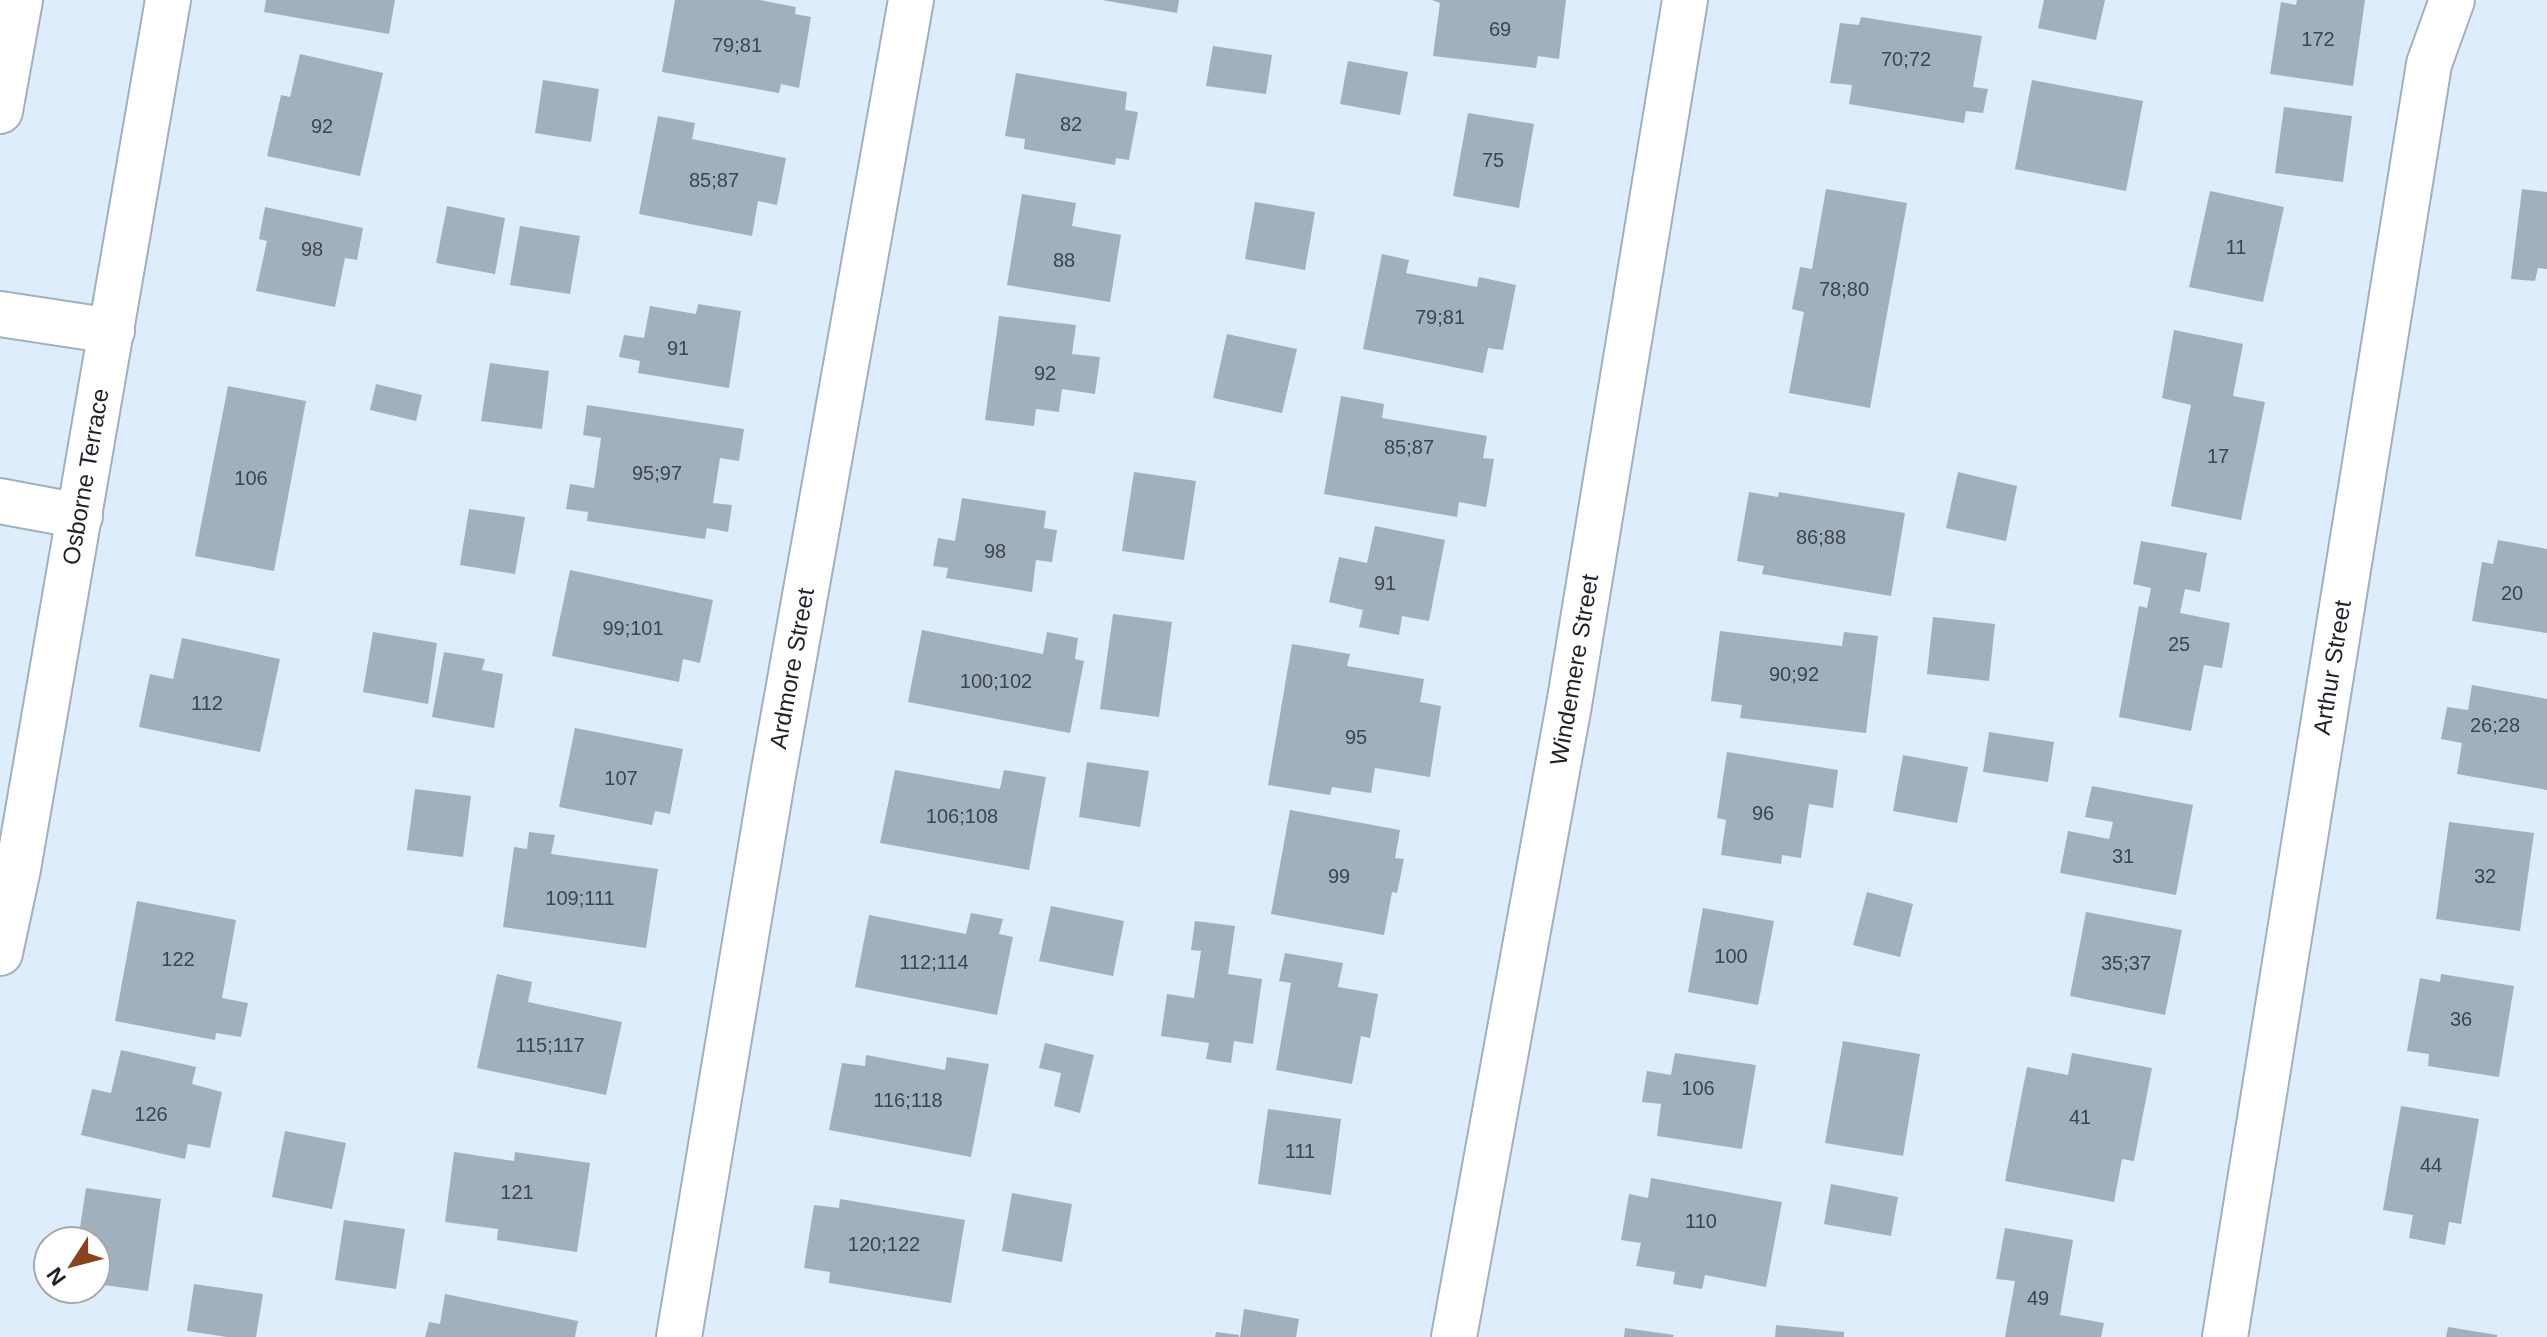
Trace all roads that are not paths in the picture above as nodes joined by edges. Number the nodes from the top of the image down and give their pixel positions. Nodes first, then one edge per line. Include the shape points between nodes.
1 (20, 0) edge
2 (168, 0) edge
3 (911, 0) edge
4 (1685, 0) edge
5 (2452, 0) edge
6 (0, 111) edge
7 (0, 314) edge
8 (112, 331) junction
9 (0, 501) edge
10 (80, 516) junction
11 (0, 953) edge
12 (679, 1337) edge
13 (1454, 1337) edge
14 (2225, 1337) edge

1 - 6 street
2 - 8 street, Osborne Terrace
3 - 12 street, Ardmore Street
4 - 13 street, Windemere Street via 1569,705
5 - 14 street, Arthur Street via 2429,64
7 - 8 street
8 - 10 street, Osborne Terrace
9 - 10 street
10 - 11 street, Osborne Terrace

